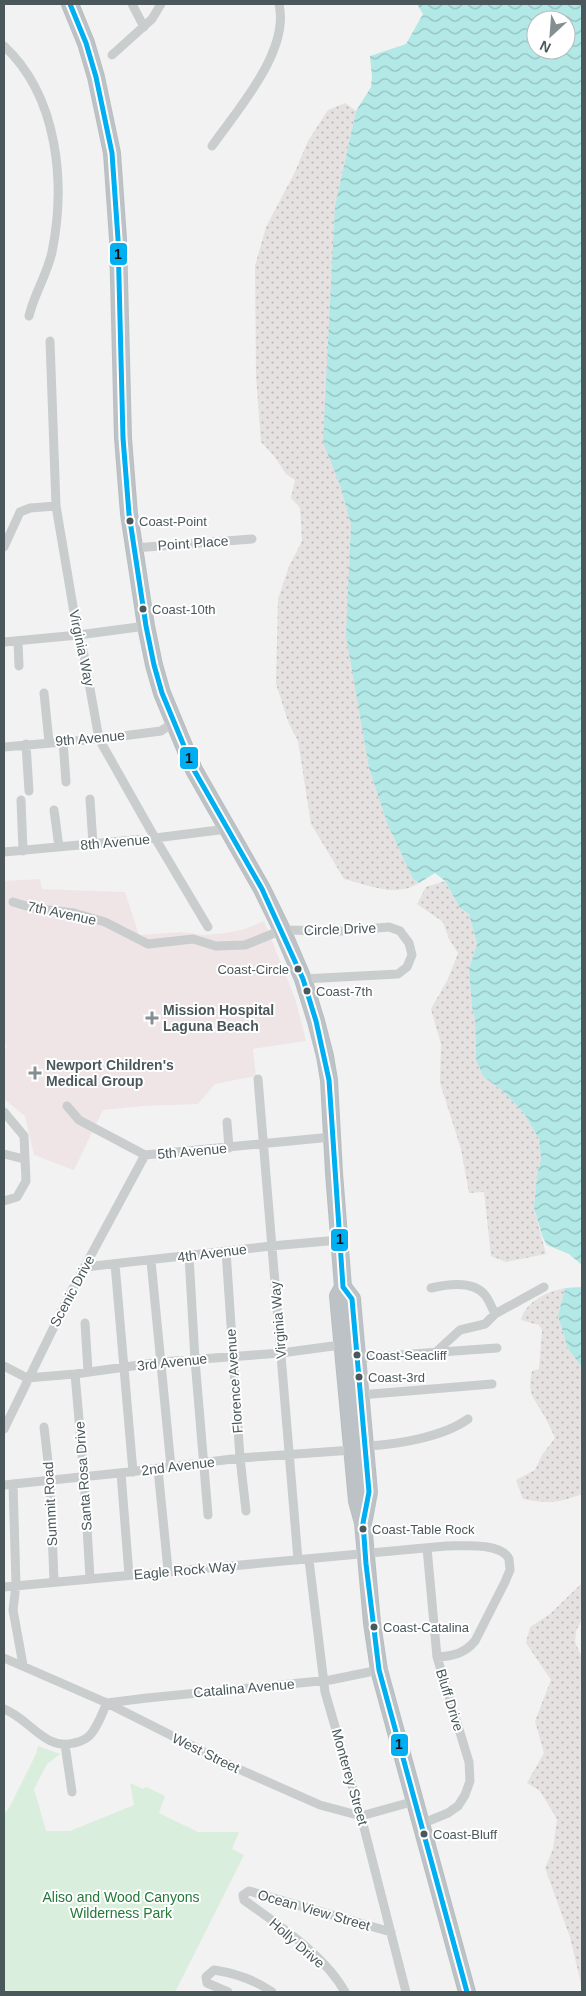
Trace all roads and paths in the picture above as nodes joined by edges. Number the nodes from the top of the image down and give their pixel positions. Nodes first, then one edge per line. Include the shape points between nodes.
1 (70, 4) edge
2 (132, 4) edge
3 (161, 4) edge
4 (279, 4) edge
5 (144, 26) junction
6 (4, 46) edge
7 (112, 55) dead end
8 (212, 146) dead end
9 (29, 316) dead end
10 (50, 341) dead end
11 (56, 506) junction
12 (252, 539) dead end
13 (4, 546) edge
14 (134, 548) junction
15 (146, 626) junction
16 (78, 635) junction
17 (4, 642) edge
18 (18, 642) junction
19 (19, 666) dead end
20 (44, 693) dead end
21 (174, 722) junction
22 (99, 739) junction
23 (63, 741) junction
24 (48, 742) junction
25 (26, 744) junction
26 (4, 747) edge
27 (66, 782) dead end
28 (29, 791) dead end
29 (90, 799) dead end
30 (21, 800) dead end
31 (54, 810) dead end
32 (226, 829) junction
33 (155, 838) junction
34 (93, 844) junction
35 (59, 847) junction
36 (23, 851) junction
37 (4, 852) edge
38 (13, 902) dead end
39 (208, 927) dead end
40 (282, 930) junction
41 (303, 979) junction
42 (258, 1079) dead end
43 (67, 1106) dead end
44 (4, 1112) edge
45 (226, 1122) dead end
46 (332, 1136) junction
47 (263, 1144) junction
48 (230, 1148) junction
49 (4, 1154) edge
50 (145, 1155) junction
51 (24, 1160) junction
52 (4, 1202) edge
53 (339, 1240) junction
54 (272, 1246) junction
55 (226, 1251) junction
56 (189, 1256) junction
57 (151, 1261) junction
58 (115, 1264) junction
59 (85, 1267) junction
60 (431, 1288) dead end
61 (544, 1288) dead end
62 (495, 1314) junction
63 (86, 1323) dead end
64 (347, 1342) junction
65 (497, 1348) dead end
66 (436, 1352) junction
67 (280, 1353) junction
68 (232, 1356) junction
69 (356, 1358) junction
70 (195, 1360) junction
71 (161, 1362) junction
72 (4, 1366) edge
73 (123, 1367) junction
74 (88, 1372) junction
75 (75, 1374) junction
76 (27, 1378) junction
77 (492, 1384) dead end
78 (360, 1398) junction
79 (468, 1419) dead end
80 (44, 1427) dead end
81 (4, 1429) edge
82 (359, 1448) junction
83 (289, 1454) junction
84 (240, 1458) junction
85 (204, 1463) junction
86 (171, 1467) junction
87 (158, 1469) junction
88 (133, 1472) junction
89 (121, 1473) junction
90 (84, 1477) junction
91 (50, 1479) junction
92 (8, 1484) edge
93 (246, 1510) dead end
94 (208, 1516) dead end
95 (363, 1524) junction
96 (427, 1548) junction
97 (366, 1554) junction
98 (298, 1560) junction
99 (309, 1560) junction
100 (168, 1570) junction
101 (129, 1575) junction
102 (90, 1578) junction
103 (54, 1581) junction
104 (16, 1585) junction
105 (4, 1587) edge
106 (437, 1657) junction
107 (4, 1658) edge
108 (23, 1666) junction
109 (379, 1670) junction
110 (323, 1680) junction
111 (107, 1703) junction
112 (4, 1709) edge
113 (65, 1746) junction
114 (72, 1792) dead end
115 (415, 1802) junction
116 (361, 1816) junction
117 (421, 1824) junction
118 (244, 1900) joint
119 (391, 1932) junction
120 (228, 1992) edge
121 (272, 1992) edge
122 (345, 1992) edge
123 (406, 1992) edge
124 (468, 1992) edge

1 - 14 highway via 94,68 112,153 118,239 123,438
2 - 5 street
3 - 5 street
4 - 8 street via 281,27 273,54
5 - 7 street
6 - 9 street via 28,74 38,92 52,133 57,170 58,210 52,253
10 - 11 street, Virginia Way
11 - 13 street via 20,512
11 - 16 street, Virginia Way
12 - 14 street, Point Place
14 - 15 highway
15 - 16 street
15 - 21 highway via 154,665
16 - 18 street
16 - 22 street, Virginia Way
17 - 18 street
18 - 19 street
20 - 24 street
21 - 22 street, 9th Avenue via 161,731
21 - 32 highway via 194,770
22 - 23 street, 9th Avenue
22 - 33 street, Virginia Way
23 - 24 street, 9th Avenue
23 - 27 street
24 - 25 street, 9th Avenue
25 - 26 street, 9th Avenue
25 - 28 street
29 - 34 street
30 - 36 street
31 - 35 street
32 - 33 street, 8th Avenue
32 - 40 highway
33 - 34 street, 8th Avenue
33 - 39 street, Virginia Way
34 - 35 street, 8th Avenue
35 - 36 street, 8th Avenue
36 - 37 street, 8th Avenue
38 - 40 street, 7th Avenue via 105,922 148,944 193,939 216,946 244,945
40 - 41 highway
40 - 41 street, Circle Drive via 342,931 389,927 400,931 409,943 412,955 407,967 398,974
41 - 46 highway via 325,1056
42 - 47 street, Virginia Way
43 - 50 street, 5th Avenue via 79,1120
44 - 51 street via 24,1136
45 - 48 street
46 - 47 street, 5th Avenue
46 - 53 highway
47 - 48 street, 5th Avenue
47 - 54 street, Virginia Way
48 - 50 street, 5th Avenue
49 - 51 street
50 - 59 street, Scenic Drive
51 - 52 street via 26,1181 23,1189 17,1197
53 - 54 street, 4th Avenue
53 - 64 highway via 343,1287 338,1296
54 - 55 street, 4th Avenue
54 - 67 street, Virginia Way
55 - 56 street, 4th Avenue
55 - 68 street, Florence Avenue
56 - 57 street, 4th Avenue
56 - 70 street
57 - 58 street, 4th Avenue
57 - 71 street
58 - 59 street, 4th Avenue
58 - 73 street
59 - 76 street, Scenic Drive
60 - 62 street via 469,1284 485,1294
61 - 62 street
62 - 66 street via 485,1324 460,1330
63 - 74 street
64 - 67 street, 3rd Avenue
64 - 69 highway
64 - 78 highway via 355,1398
64 - 82 highway
65 - 66 street
66 - 69 street
67 - 68 street, 3rd Avenue
67 - 83 street, Virginia Way
68 - 70 street, 3rd Avenue
68 - 84 street, Florence Avenue
69 - 78 highway
70 - 71 street, 3rd Avenue
70 - 85 street
71 - 73 street, 3rd Avenue
71 - 86 street
72 - 76 street
73 - 74 street, 3rd Avenue
73 - 88 street
74 - 75 street, 3rd Avenue
75 - 76 street, 3rd Avenue
75 - 90 street, Santa Rosa Drive
76 - 81 street, Scenic Drive
77 - 78 street
78 - 82 highway
79 - 82 street, 2nd Avenue via 457,1427 398,1443
80 - 91 street, Summit Road
82 - 83 street, 2nd Avenue
82 - 95 highway via 357,1502
82 - 95 highway via 369,1492
83 - 84 street, 2nd Avenue
83 - 98 street, Virginia Way
84 - 85 street, 2nd Avenue
84 - 93 street, Florence Avenue
85 - 86 street, 2nd Avenue
85 - 94 street
86 - 87 street, 2nd Avenue
87 - 88 street, 2nd Avenue
87 - 100 street
88 - 89 street, 2nd Avenue
89 - 90 street, 2nd Avenue
89 - 101 street
90 - 91 street, 2nd Avenue
90 - 102 street, Santa Rosa Drive
91 - 92 street, 2nd Avenue
91 - 103 street, Summit Road
92 - 104 street
95 - 97 highway
96 - 97 street, Eagle Rock Way
96 - 106 street, Bluff Drive
96 - 106 street, Eagle Rock Way via 494,1548 502,1551 510,1562 505,1582 475,1641 461,1654
97 - 99 street, Eagle Rock Way
97 - 109 highway
98 - 99 street, Eagle Rock Way
98 - 100 street, Eagle Rock Way
99 - 110 street, Monterey Street
100 - 101 street, Eagle Rock Way
101 - 102 street, Eagle Rock Way
102 - 103 street, Eagle Rock Way
103 - 104 street, Eagle Rock Way
104 - 105 street, Eagle Rock Way
104 - 108 street via 13,1610
106 - 117 street, Bluff Drive via 469,1762 470,1781 458,1806 448,1814
107 - 108 street, West Street
108 - 111 street, West Street
109 - 110 street, Catalina Avenue
109 - 115 highway
110 - 111 street, Catalina Avenue
110 - 116 street, Monterey Street
111 - 113 street via 90,1735
111 - 116 street, West Street via 311,1801
112 - 113 street via 22,1718 49,1741
113 - 114 street
115 - 116 street
115 - 117 highway
116 - 119 street, Monterey Street
117 - 124 highway
118 - 119 street, Ocean View Street via 243,1894 249,1891
118 - 122 street, Holly Drive via 320,1961
119 - 123 street, Monterey Street
120 - 121 street via 207,1983 206,1977 214,1970 232,1973

